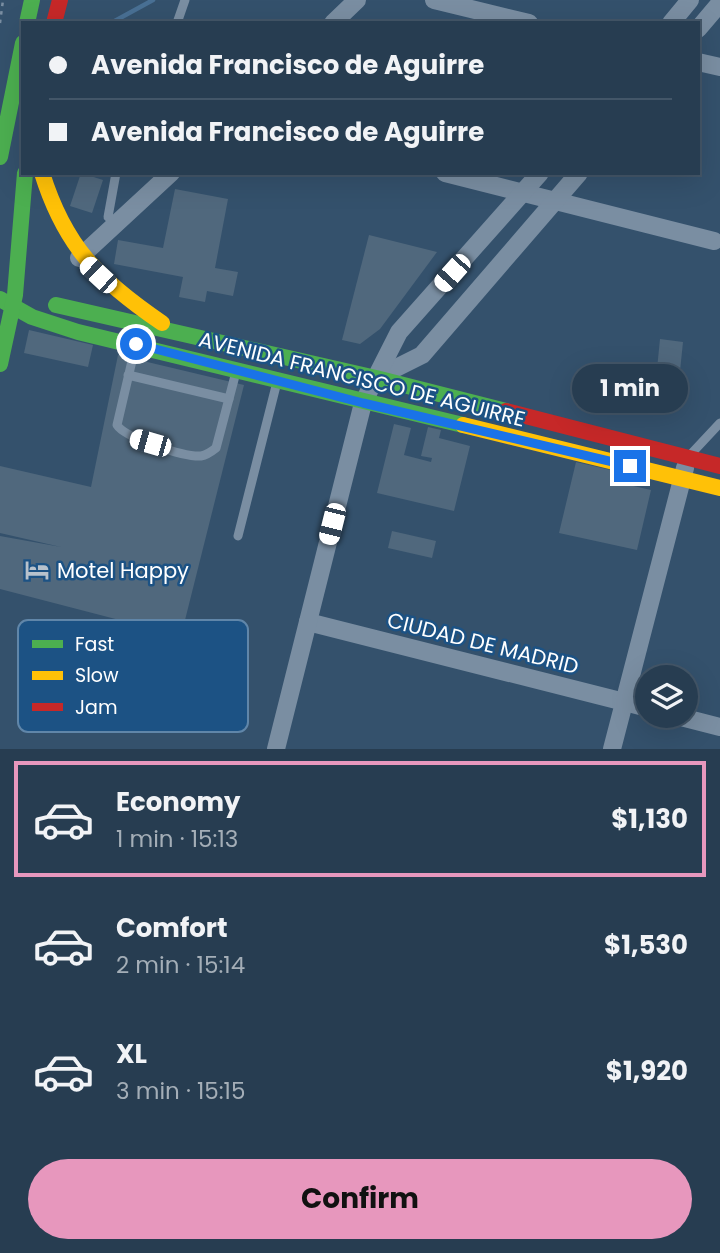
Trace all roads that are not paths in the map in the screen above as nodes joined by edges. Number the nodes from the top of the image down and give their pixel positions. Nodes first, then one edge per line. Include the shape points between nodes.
1 (32, 0) edge
2 (60, 0) edge
3 (185, 0) edge
4 (357, 0) edge
5 (434, 0) edge
6 (690, 0) edge
7 (720, 3) edge
8 (27, 21) edge
9 (55, 21) edge
10 (178, 21) edge
11 (334, 21) edge
12 (521, 21) edge
13 (673, 21) edge
14 (700, 27) edge
15 (21, 52) edge
16 (700, 62) edge
17 (720, 67) edge
18 (9, 106) junction
19 (0, 125) edge
20 (0, 157) edge
21 (25, 175) edge
22 (43, 175) edge
23 (116, 175) edge
24 (169, 175) edge
25 (454, 175) edge
26 (538, 175) edge
27 (577, 175) edge
28 (523, 193) junction
29 (556, 201) junction
30 (118, 224) junction
31 (714, 241) dead end
32 (79, 258) junction
33 (7, 299) edge
34 (62, 326) junction
35 (176, 333) junction
36 (136, 344) junction
37 (2, 358) edge
38 (237, 370) junction
39 (128, 375) junction
40 (376, 378) junction
41 (277, 381) junction
42 (229, 398) junction
43 (363, 403) junction
44 (720, 423) edge
45 (688, 458) junction
46 (720, 466) edge
47 (683, 478) junction
48 (720, 488) edge
49 (238, 536) dead end
50 (308, 622) junction
51 (624, 702) junction
52 (635, 705) edge
53 (698, 721) edge
54 (720, 727) edge
55 (276, 749) edge
56 (612, 749) edge

1 - 8 main road
2 - 9 main road
3 - 10 lane
4 - 11 street
5 - 12 street
6 - 13 street
7 - 14 street
15 - 18 main road
16 - 17 street
18 - 19 main road
18 - 20 main road
21 - 33 main road
22 - 32 main road via 50,202
23 - 30 lane via 108,217
24 - 30 street
25 - 28 street
26 - 28 street
27 - 29 street
28 - 29 street
28 - 40 street via 399,332
29 - 31 street
29 - 40 street via 422,355
30 - 32 street
32 - 35 main road via 117,292
33 - 34 main road, AVENIDA FRANCISCO DE AGUIRRE
33 - 35 main road, AVENIDA FRANCISCO DE AGUIRRE
33 - 37 main road
34 - 36 main road, AVENIDA FRANCISCO DE AGUIRRE
34 - 37 main road via 20,332
35 - 40 main road, AVENIDA FRANCISCO DE AGUIRRE
36 - 38 main road, AVENIDA FRANCISCO DE AGUIRRE
36 - 39 lane
38 - 41 main road, AVENIDA FRANCISCO DE AGUIRRE
38 - 42 lane
39 - 42 lane
39 - 42 lane via 117,419 121,431 192,455 208,454 216,448
40 - 43 street
40 - 45 main road, AVENIDA FRANCISCO DE AGUIRRE
41 - 43 main road, AVENIDA FRANCISCO DE AGUIRRE
41 - 49 lane
43 - 47 main road, AVENIDA FRANCISCO DE AGUIRRE
43 - 50 street
44 - 45 lane
45 - 46 main road, AVENIDA FRANCISCO DE AGUIRRE
45 - 47 street
47 - 48 main road, AVENIDA FRANCISCO DE AGUIRRE
47 - 51 street
50 - 51 street, CIUDAD DE MADRID
50 - 55 street
51 - 52 street, CIUDAD DE MADRID
51 - 56 street
53 - 54 street

